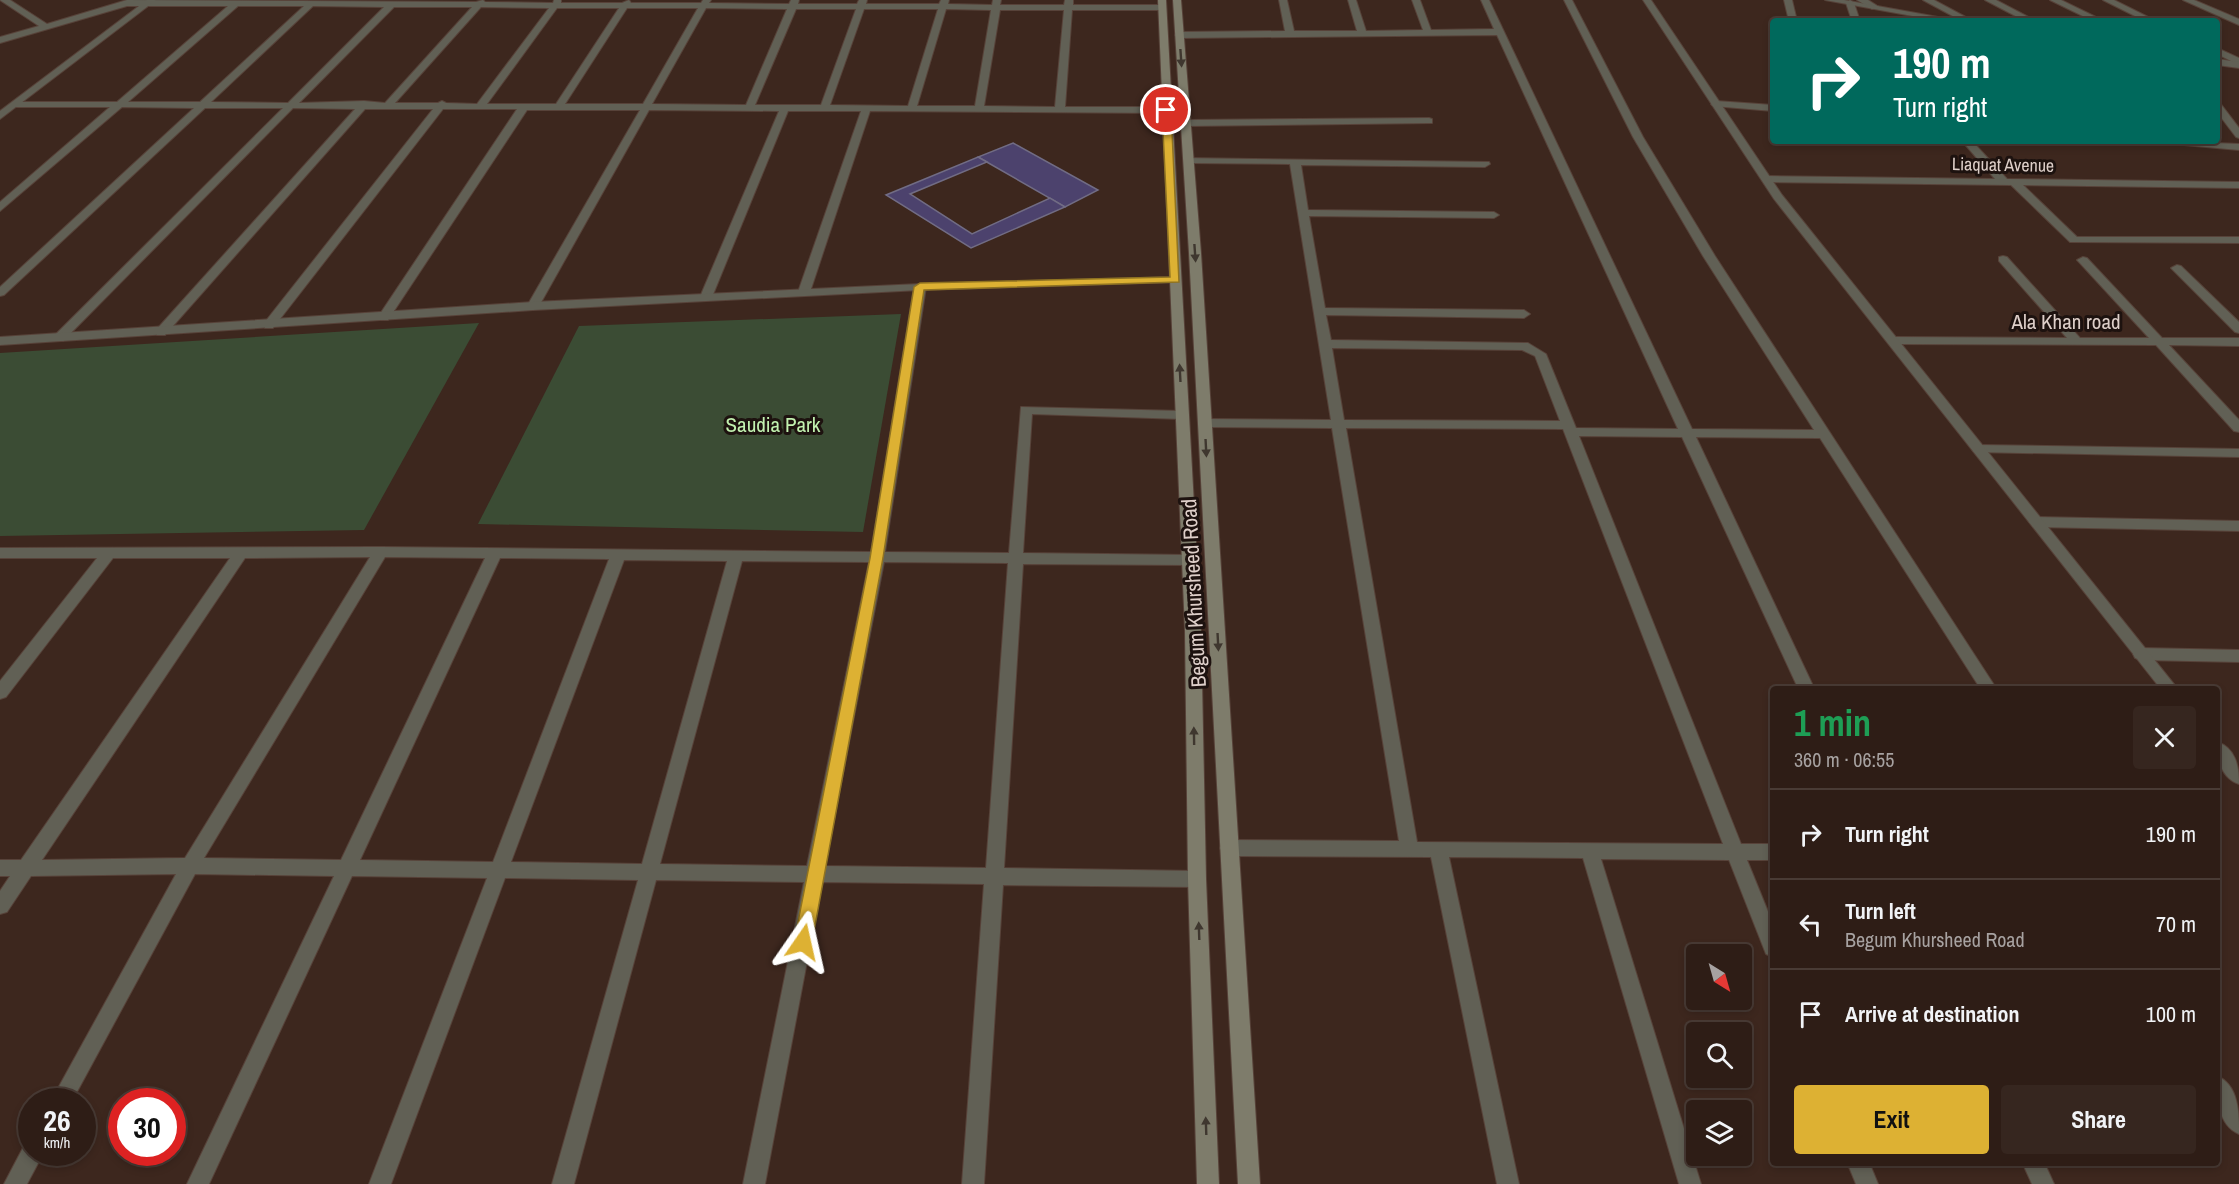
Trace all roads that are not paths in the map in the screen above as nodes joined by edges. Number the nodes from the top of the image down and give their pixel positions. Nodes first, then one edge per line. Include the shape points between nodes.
1 (4, 0) edge
2 (1177, 0) edge
3 (1283, 0) edge
4 (1352, 0) edge
5 (1416, 0) edge
6 (1485, 0) edge
7 (1568, 0) edge
8 (1647, 0) edge
9 (1788, 0) edge
10 (1829, 0) edge
11 (1862, 0) edge
12 (1927, 0) edge
13 (1989, 0) edge
14 (2054, 0) edge
15 (2107, 0) edge
16 (2187, 0) edge
17 (124, 2) edge
18 (150, 2) edge
19 (480, 3) edge
20 (557, 3) edge
21 (626, 3) edge
22 (862, 3) edge
23 (944, 3) edge
24 (1850, 3) junction
25 (235, 4) junction
26 (705, 4) edge
27 (793, 4) edge
28 (996, 4) edge
29 (1069, 4) edge
30 (1162, 4) edge
31 (310, 5) junction
32 (390, 6) junction
33 (1875, 7) junction
34 (1918, 17) edge
35 (1792, 18) edge
36 (1855, 18) edge
37 (1963, 18) edge
38 (2026, 18) edge
39 (2093, 18) edge
40 (2146, 18) edge
41 (2239, 22) edge
42 (46, 27) junction
43 (1500, 32) junction
44 (1362, 33) junction
45 (1428, 33) junction
46 (1290, 34) junction
47 (1179, 35) junction
48 (0, 40) edge
49 (2220, 53) edge
50 (2220, 62) edge
51 (2239, 63) edge
52 (16, 104) junction
53 (120, 104) junction
54 (204, 104) junction
55 (292, 104) junction
56 (364, 104) junction
57 (389, 104) junction
58 (442, 104) junction
59 (1716, 104) junction
60 (481, 105) junction
61 (525, 105) junction
62 (560, 105) junction
63 (649, 105) junction
64 (750, 106) junction
65 (784, 107) junction
66 (825, 107) junction
67 (867, 107) junction
68 (912, 108) junction
69 (979, 108) junction
70 (1770, 108) edge
71 (1060, 109) junction
72 (2220, 109) edge
73 (0, 116) edge
74 (1167, 116) junction
75 (1429, 120) dead end
76 (1185, 123) junction
77 (2239, 135) edge
78 (1970, 144) edge
79 (2210, 144) edge
80 (2239, 147) edge
81 (1188, 160) junction
82 (1295, 162) junction
83 (1485, 164) dead end
84 (1767, 180) junction
85 (2009, 182) junction
86 (2239, 185) edge
87 (0, 208) edge
88 (1304, 213) junction
89 (1494, 216) dead end
90 (2239, 240) edge
91 (2003, 259) dead end
92 (2083, 261) dead end
93 (2177, 268) dead end
94 (1176, 280) junction
95 (920, 287) junction
96 (804, 292) junction
97 (0, 293) edge
98 (706, 297) junction
99 (533, 306) junction
100 (1320, 310) junction
101 (1524, 314) dead end
102 (384, 317) junction
103 (268, 325) junction
104 (2239, 329) edge
105 (161, 332) junction
106 (59, 338) junction
107 (0, 341) edge
108 (1893, 341) junction
109 (2077, 342) junction
110 (2158, 342) junction
111 (2239, 342) edge
112 (1325, 344) junction
113 (1182, 415) junction
114 (1205, 423) junction
115 (1339, 424) junction
116 (1569, 428) junction
117 (2239, 428) edge
118 (1687, 434) junction
119 (1825, 434) junction
120 (1979, 449) junction
121 (2239, 453) edge
122 (2036, 522) junction
123 (2239, 526) edge
124 (241, 552) junction
125 (381, 552) junction
126 (0, 553) edge
127 (109, 553) junction
128 (495, 553) junction
129 (618, 555) junction
130 (736, 556) junction
131 (877, 558) junction
132 (1016, 559) junction
133 (1190, 560) junction
134 (2141, 654) junction
135 (2239, 656) edge
136 (1805, 686) edge
137 (1987, 686) edge
138 (2167, 686) edge
139 (0, 693) edge
140 (2220, 753) edge
141 (2239, 777) edge
142 (1229, 848) junction
143 (1409, 850) junction
144 (1438, 850) junction
145 (1590, 851) junction
146 (1735, 852) junction
147 (1770, 852) edge
148 (190, 866) junction
149 (0, 868) edge
150 (26, 868) junction
151 (346, 869) junction
152 (499, 871) junction
153 (649, 873) junction
154 (816, 876) junction
155 (994, 877) junction
156 (1197, 879) junction
157 (0, 906) edge
158 (1770, 940) edge
159 (68, 1088) edge
160 (2220, 1091) edge
161 (2239, 1124) edge
162 (25, 1166) edge
163 (1860, 1166) edge
164 (2034, 1166) edge
165 (15, 1184) edge
166 (198, 1184) edge
167 (380, 1184) edge
168 (563, 1184) edge
169 (754, 1184) edge
170 (973, 1184) edge
171 (1208, 1184) edge
172 (1249, 1184) edge
173 (1508, 1184) edge
174 (1690, 1184) edge
175 (1867, 1184) edge
176 (2043, 1184) edge

1 - 42 street
2 - 47 main road, Begum Khursheed Road
3 - 46 street
4 - 44 street
5 - 45 street
6 - 43 street
7 - 119 street via 1638,137 1709,256
8 - 59 street
9 - 35 street
10 - 24 street
11 - 33 street
12 - 37 street
13 - 38 street
14 - 39 street
15 - 40 street
16 - 41 street
17 - 18 street
17 - 42 street
18 - 25 street
18 - 52 street
19 - 20 street
19 - 32 street
19 - 57 street
20 - 21 street
20 - 60 street
21 - 26 street
21 - 62 street
22 - 23 street
22 - 27 street
22 - 66 street
23 - 28 street
23 - 68 street
24 - 33 street
24 - 36 street
25 - 31 street
25 - 53 street
26 - 27 street
26 - 63 street
27 - 64 street
28 - 29 street
28 - 69 street
29 - 30 street
29 - 71 street
30 - 74 main road, Begum Khursheed Road
31 - 32 street
31 - 54 street
32 - 55 street
33 - 34 street
42 - 48 street
43 - 45 street
43 - 118 street
44 - 45 street
44 - 46 street
46 - 47 street
47 -> 76 main road, Begum Khursheed Road
49 - 51 street
50 - 51 street
52 - 53 street
52 - 73 street
53 - 54 street
53 - 87 street
54 - 55 street
54 - 97 street
55 - 56 street
55 - 106 street
56 - 57 street
56 - 105 street
57 - 58 street
58 - 60 street
58 - 103 street
59 - 70 street
59 - 84 street
60 - 61 street
61 - 62 street
61 - 102 street
62 - 63 street
63 - 64 street
63 - 99 street
64 - 65 street
65 - 66 street
65 - 98 street
66 - 67 street
67 - 68 street
67 - 96 street
68 - 69 street
69 - 71 street
71 - 74 street
72 - 77 street
74 - 76 street
74 - 94 main road, Begum Khursheed Road
75 - 76 street
76 - 81 main road, Begum Khursheed Road
78 - 85 street
79 - 80 street
81 - 82 street
81 -> 114 main road, Begum Khursheed Road
82 - 83 street
82 - 88 street
84 - 85 street, Liaquat Avenue
84 - 108 street
85 - 86 street, Liaquat Avenue
85 - 90 street via 2074,240
88 - 89 street
88 - 100 street
91 - 109 street
92 - 110 street
93 - 104 street
94 - 95 street
113 -> 94 main road, Begum Khursheed Road
95 - 96 street
95 - 131 street
96 - 98 street
98 - 99 street
99 - 102 street
100 - 101 street
100 - 112 street
102 - 103 street
103 - 105 street
105 - 106 street
106 - 107 street
108 - 109 street, Ala Khan road
108 - 120 street
109 - 110 street, Ala Khan road
110 - 111 street, Ala Khan road
110 - 117 street
112 - 115 street
112 - 116 street via 1532,348 1540,354
113 - 132 street via 1026,410
113 - 133 main road, Begum Khursheed Road
114 - 115 street
114 -> 142 main road, Begum Khursheed Road
115 - 116 street
115 - 143 street
116 - 118 street
116 - 146 street
118 - 119 street
118 - 136 street
119 - 137 street
120 - 121 street
120 - 122 street
122 - 123 street
122 - 134 street
124 - 125 street
124 - 127 street
124 - 150 street
125 - 128 street
125 - 148 street
126 - 127 street
127 - 139 street
128 - 129 street
128 - 151 street
129 - 130 street
129 - 152 street
130 - 131 street
130 - 153 street
131 - 132 street
131 - 154 street
132 - 133 street
132 - 155 street
156 -> 133 main road, Begum Khursheed Road
134 - 135 street
134 - 138 street
140 - 141 street
142 - 143 street
142 - 172 main road, Begum Khursheed Road
143 - 144 street
144 - 145 street
144 - 173 street
145 - 146 street
145 - 174 street
146 - 147 street
146 - 158 street
148 - 150 street
148 - 151 street
148 - 159 street
149 - 150 street
150 - 157 street
151 - 152 street
151 - 166 street
152 - 153 street
152 - 167 street
153 - 154 street
153 - 168 street
154 - 155 street
154 - 169 street
155 - 156 street
155 - 170 street
171 -> 156 main road, Begum Khursheed Road
160 - 161 street
162 - 165 street
163 - 175 street
164 - 176 street

